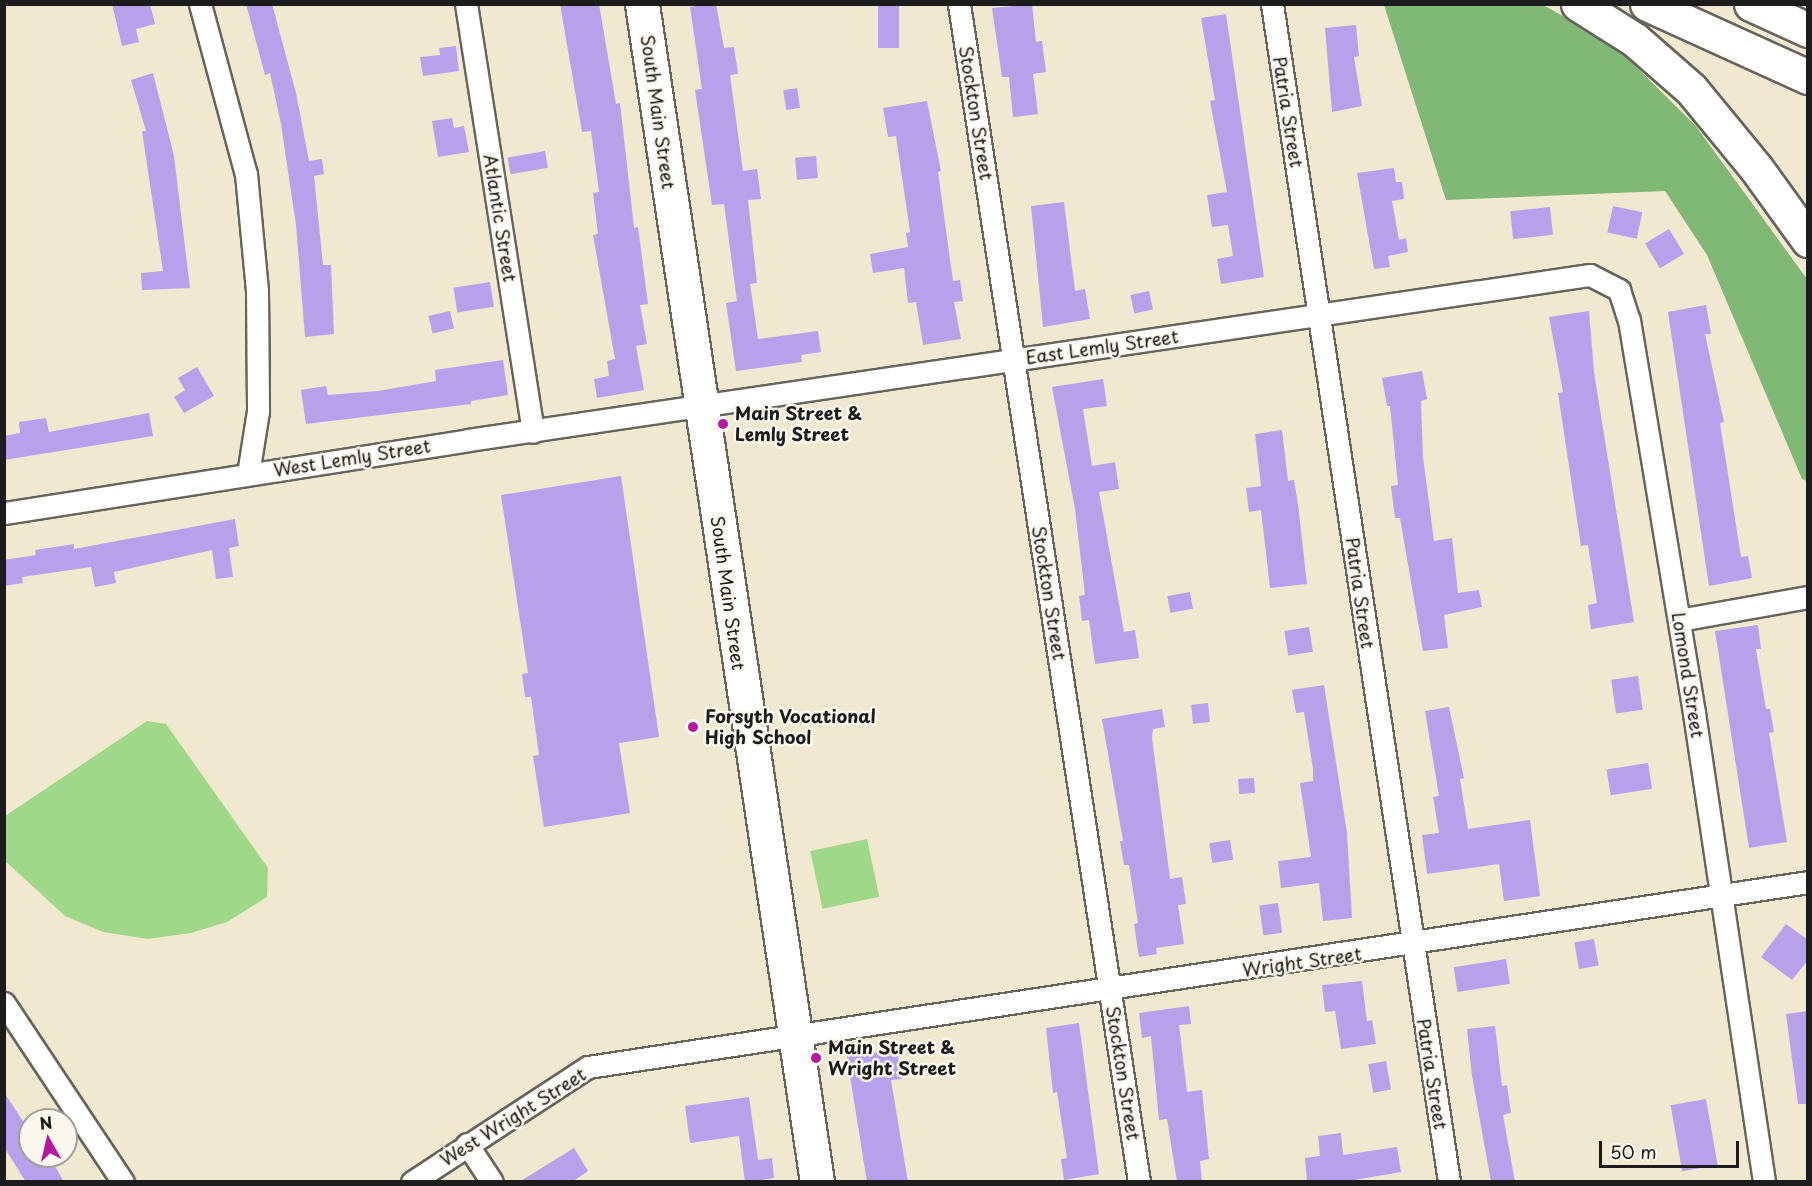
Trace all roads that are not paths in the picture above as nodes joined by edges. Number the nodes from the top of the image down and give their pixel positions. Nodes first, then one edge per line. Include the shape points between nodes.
1 (200, 4) edge
2 (466, 4) edge
3 (642, 4) edge
4 (959, 4) edge
5 (1272, 4) edge
6 (1578, 4) edge
7 (1647, 4) edge
8 (1751, 4) edge
9 (1808, 30) edge
10 (1808, 77) edge
11 (1808, 240) edge
12 (1504, 290) joint
13 (1319, 315) junction
14 (1013, 360) junction
15 (701, 407) junction
16 (533, 432) junction
17 (248, 474) junction
18 (4, 513) edge
19 (1808, 597) edge
20 (1679, 620) junction
21 (1808, 882) edge
22 (1721, 896) junction
23 (1412, 945) junction
24 (1110, 990) junction
25 (4, 1003) edge
26 (795, 1036) junction
27 (467, 1144) junction
28 (123, 1182) edge
29 (412, 1182) edge
30 (492, 1182) edge
31 (817, 1182) edge
32 (1139, 1182) edge
33 (1449, 1182) edge
34 (1764, 1182) edge

1 - 17 street via 246,174 257,291 258,411
2 - 16 street, Atlantic Street
3 - 15 main road, South Main Street
4 - 14 street, Stockton Street
5 - 13 street, Patria Street
6 - 11 main road via 1635,40 1691,89
7 - 10 main road
8 - 9 main road
12 - 13 street, East Lemly Street
12 - 20 street, Lomond Street via 1590,275 1619,290 1629,320
13 - 14 street, East Lemly Street
13 - 23 street, Patria Street
14 - 15 street, East Lemly Street
14 - 24 street, Stockton Street
15 - 16 street, West Lemly Street
15 - 26 main road, South Main Street
16 - 17 street, West Lemly Street
17 - 18 street, West Lemly Street
19 - 20 street
20 - 22 street, Lomond Street
21 - 22 street, Wright Street
22 - 23 street, Wright Street
22 - 34 street, Lomond Street
23 - 24 street, Wright Street
23 - 33 street, Patria Street
24 - 26 street, Wright Street
24 - 32 street, Stockton Street
25 - 28 street
26 - 27 street, West Wright Street via 588,1067
26 - 31 main road, South Main Street
27 - 29 street, West Wright Street
27 - 30 street

